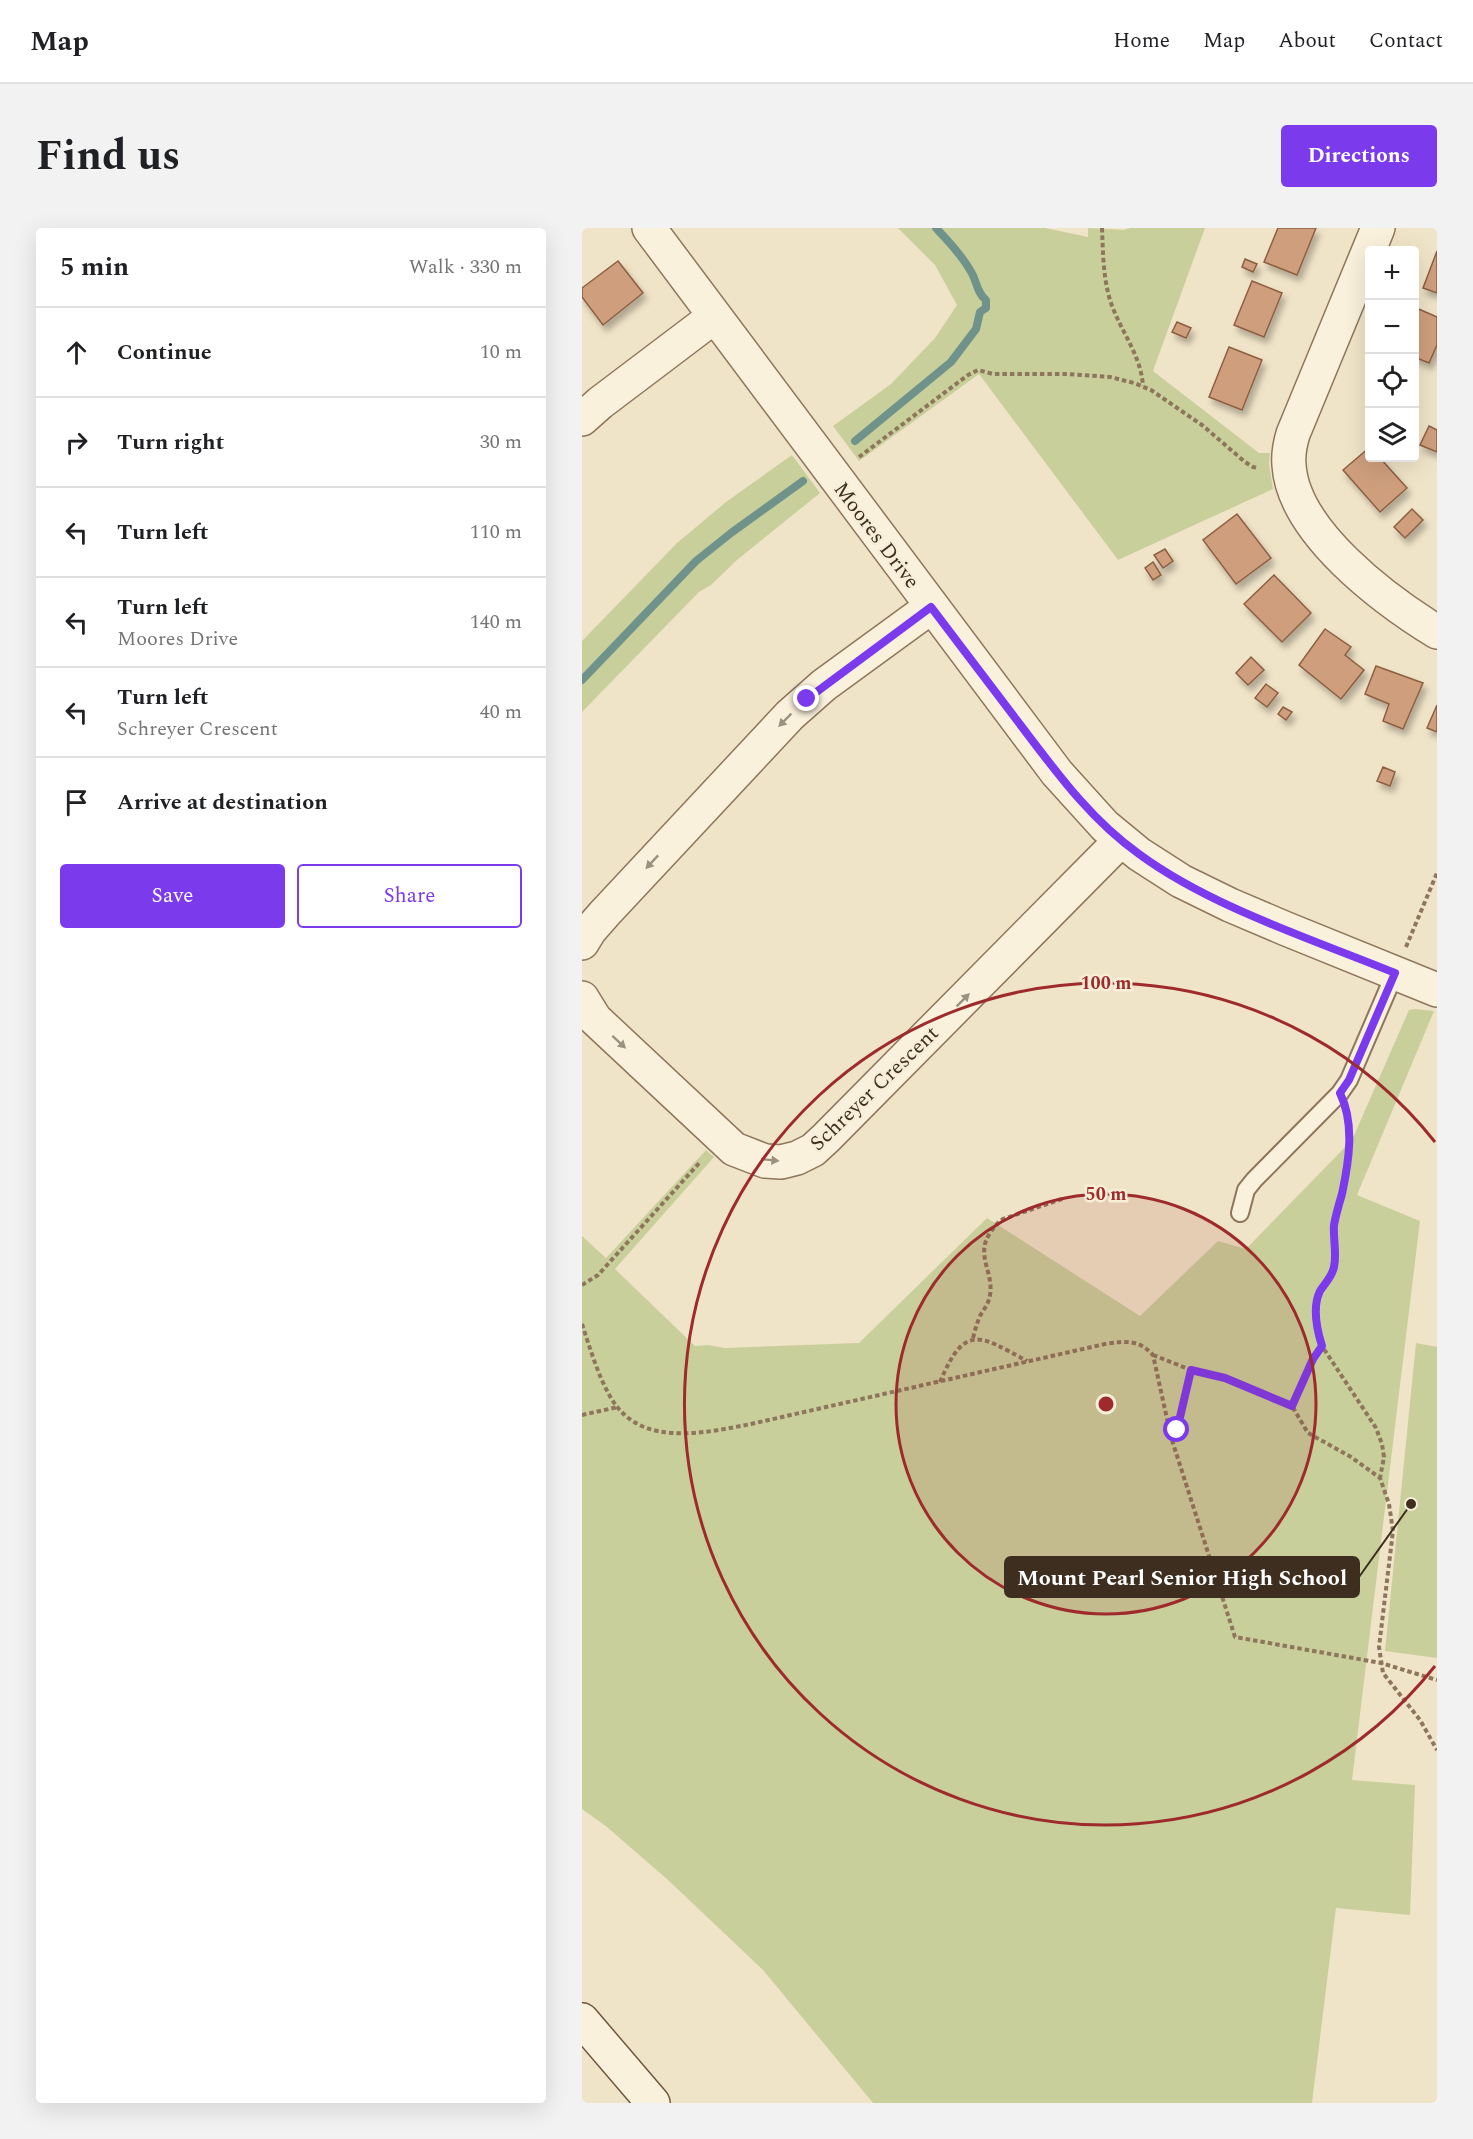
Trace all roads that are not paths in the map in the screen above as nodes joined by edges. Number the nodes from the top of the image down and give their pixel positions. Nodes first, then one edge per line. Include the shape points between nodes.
1 (649, 228) edge
2 (1378, 228) edge
3 (715, 316) junction
4 (582, 418) edge
5 (931, 607) junction
6 (1437, 632) edge
7 (1121, 840) junction
8 (582, 943) edge
9 (1400, 961) junction
10 (1437, 990) edge
11 (582, 998) edge
12 (1240, 1213) dead end
13 (582, 2020) edge
14 (653, 2103) edge

1 - 3 street, Moores Drive
2 - 6 street via 1293,434 1289,467 1300,502 1331,547 1376,588
3 - 4 street
3 - 5 street, Moores Drive
5 - 7 street, Moores Drive via 1057,773
5 -> 8 street via 824,685 790,715 605,913
7 - 9 street, Moores Drive via 1204,893 1284,928
11 -> 7 street, Schreyer Crescent via 595,1019 734,1149 765,1161 797,1158 813,1150
9 - 10 street, Moores Drive
9 - 12 lane via 1349,1080 1254,1180 1246,1190
13 - 14 street

